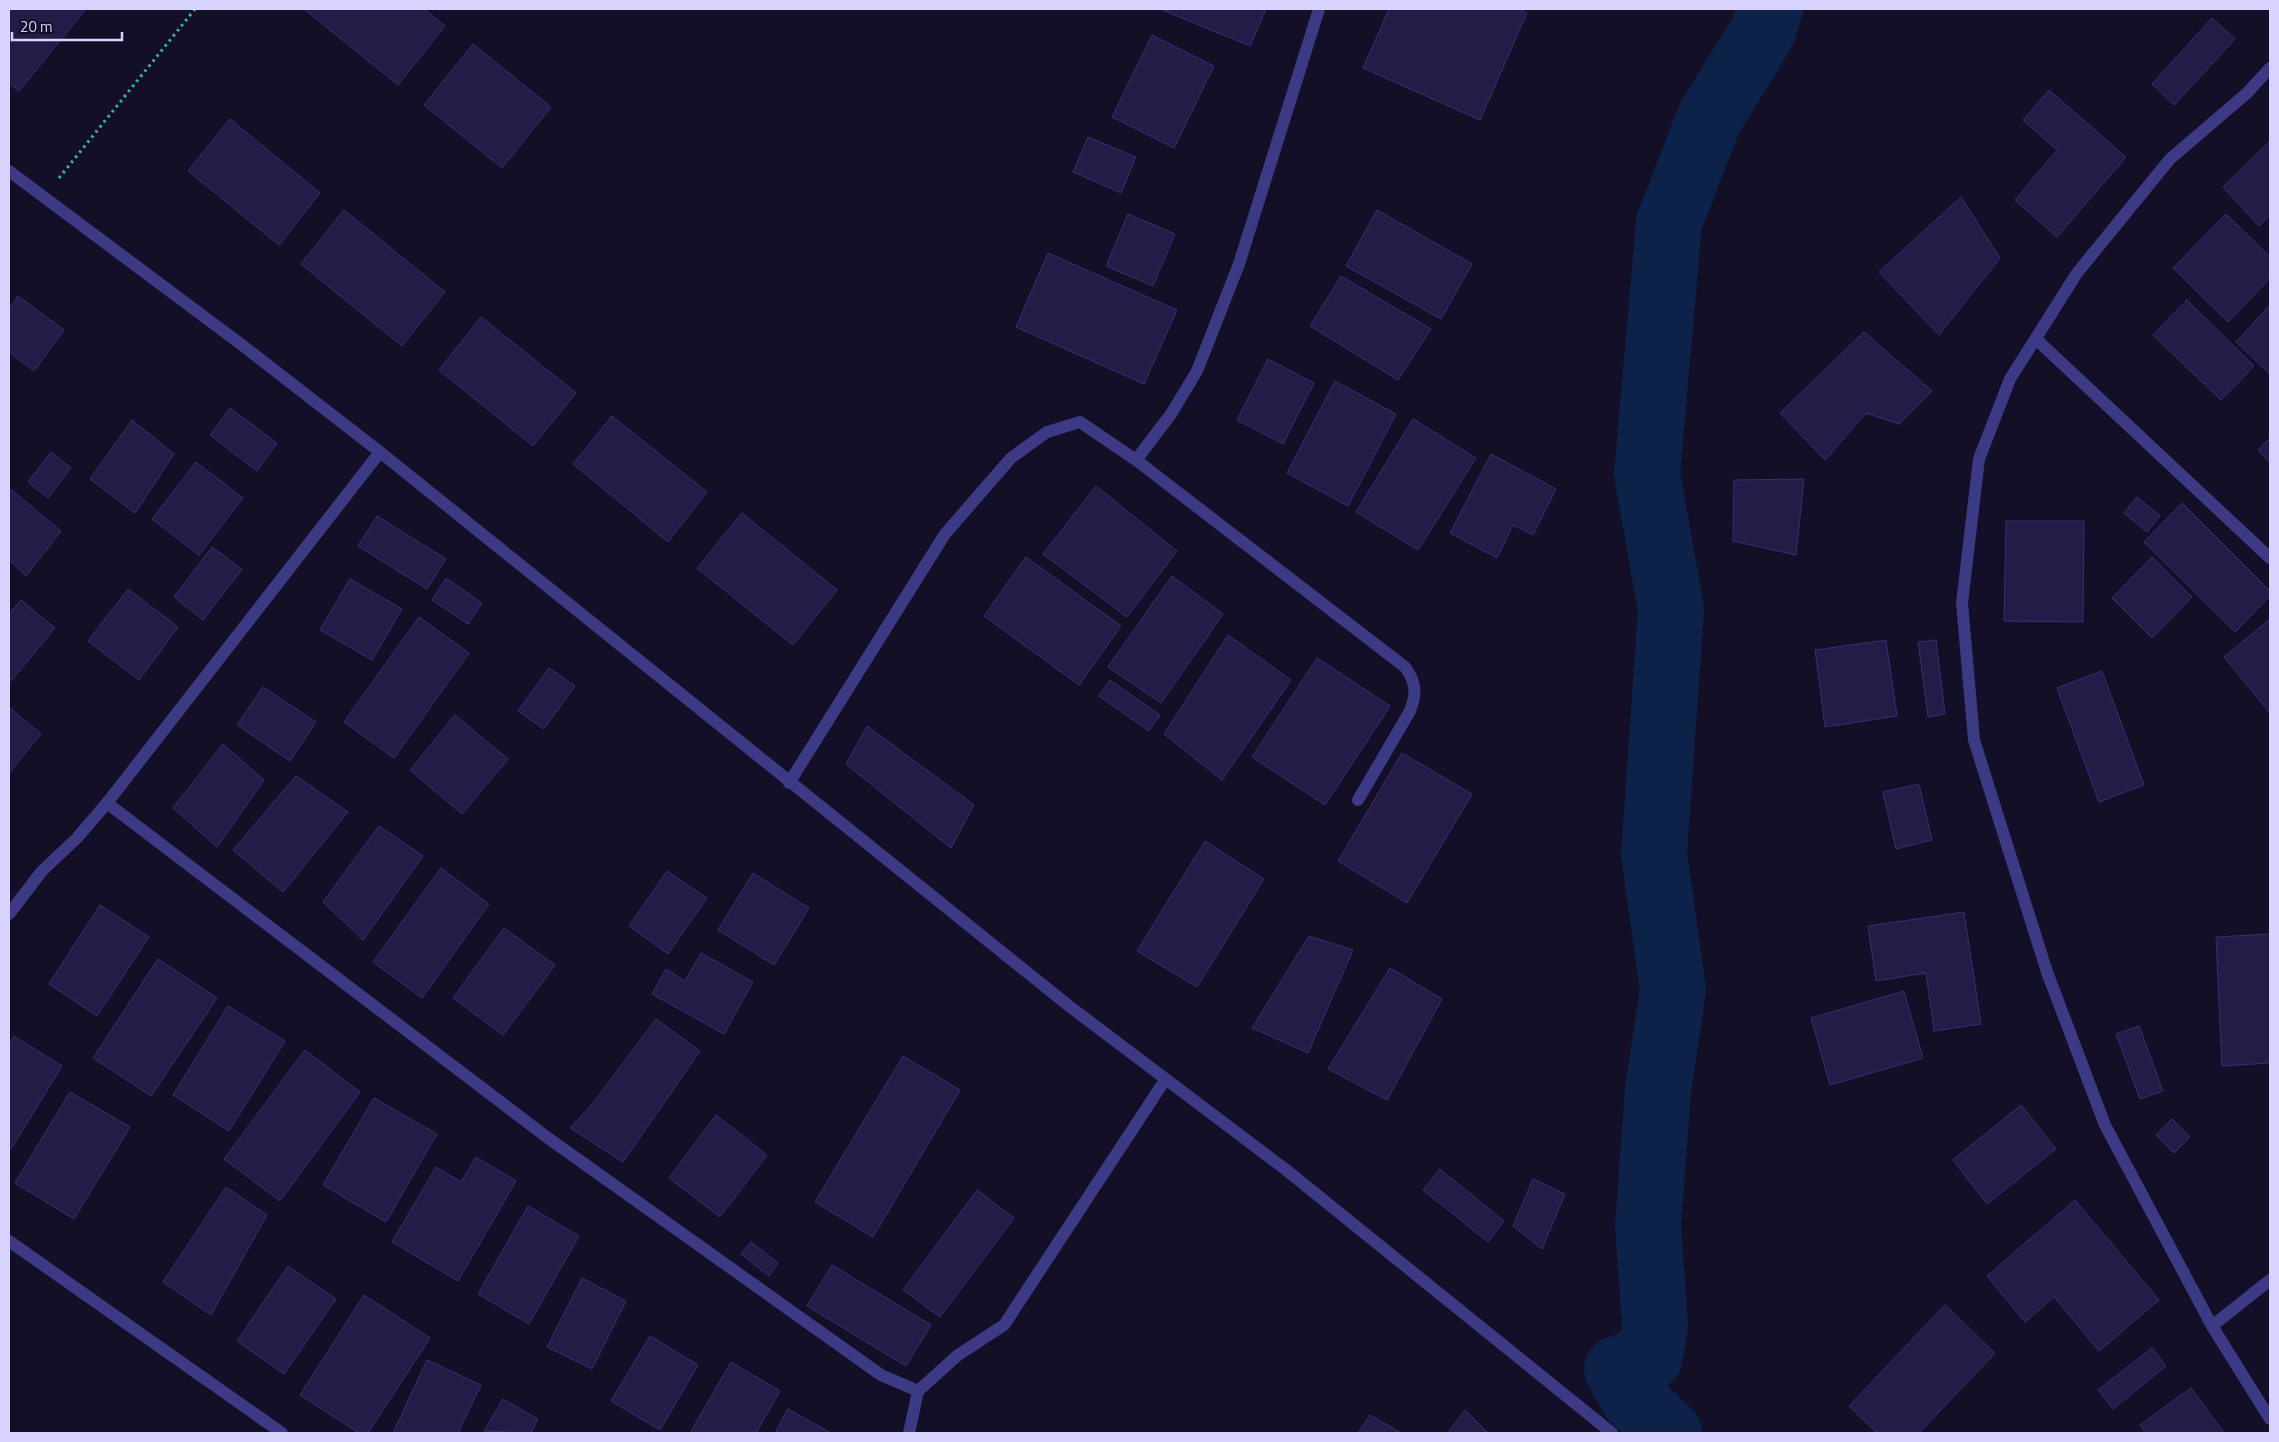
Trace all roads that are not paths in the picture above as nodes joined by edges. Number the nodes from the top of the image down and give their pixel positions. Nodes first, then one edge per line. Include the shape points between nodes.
1 (1319, 9) edge
2 (2270, 68) edge
3 (9, 171) edge
4 (2036, 340) junction
5 (380, 452) junction
6 (1136, 460) junction
7 (2270, 558) edge
8 (789, 783) junction
9 (1358, 800) dead end
10 (107, 803) junction
11 (9, 914) edge
12 (1165, 1080) junction
13 (9, 1241) edge
14 (2270, 1280) edge
15 (2212, 1326) junction
16 (918, 1391) junction
17 (2270, 1419) edge
18 (282, 1433) edge
19 (909, 1433) edge
20 (1612, 1433) edge

1 - 6 street via 1239,264 1201,362 1171,414
2 - 4 street via 2247,93 2170,159 2077,273
3 - 5 street
4 - 7 street
4 - 15 street via 2010,379 1978,467 1962,603 1974,740 2047,972 2106,1125
5 - 8 street
5 - 10 street
6 - 8 street via 1080,422 1047,432 1011,458 945,534
6 - 9 street via 1405,667 1412,677 1415,698 1410,712
8 - 12 street
10 - 11 street via 42,871
10 - 16 street via 548,1138 881,1375
12 - 16 street via 1004,1325 958,1355
12 - 20 street via 1285,1169
13 - 18 street
14 - 15 street
15 - 17 street
16 - 19 street

